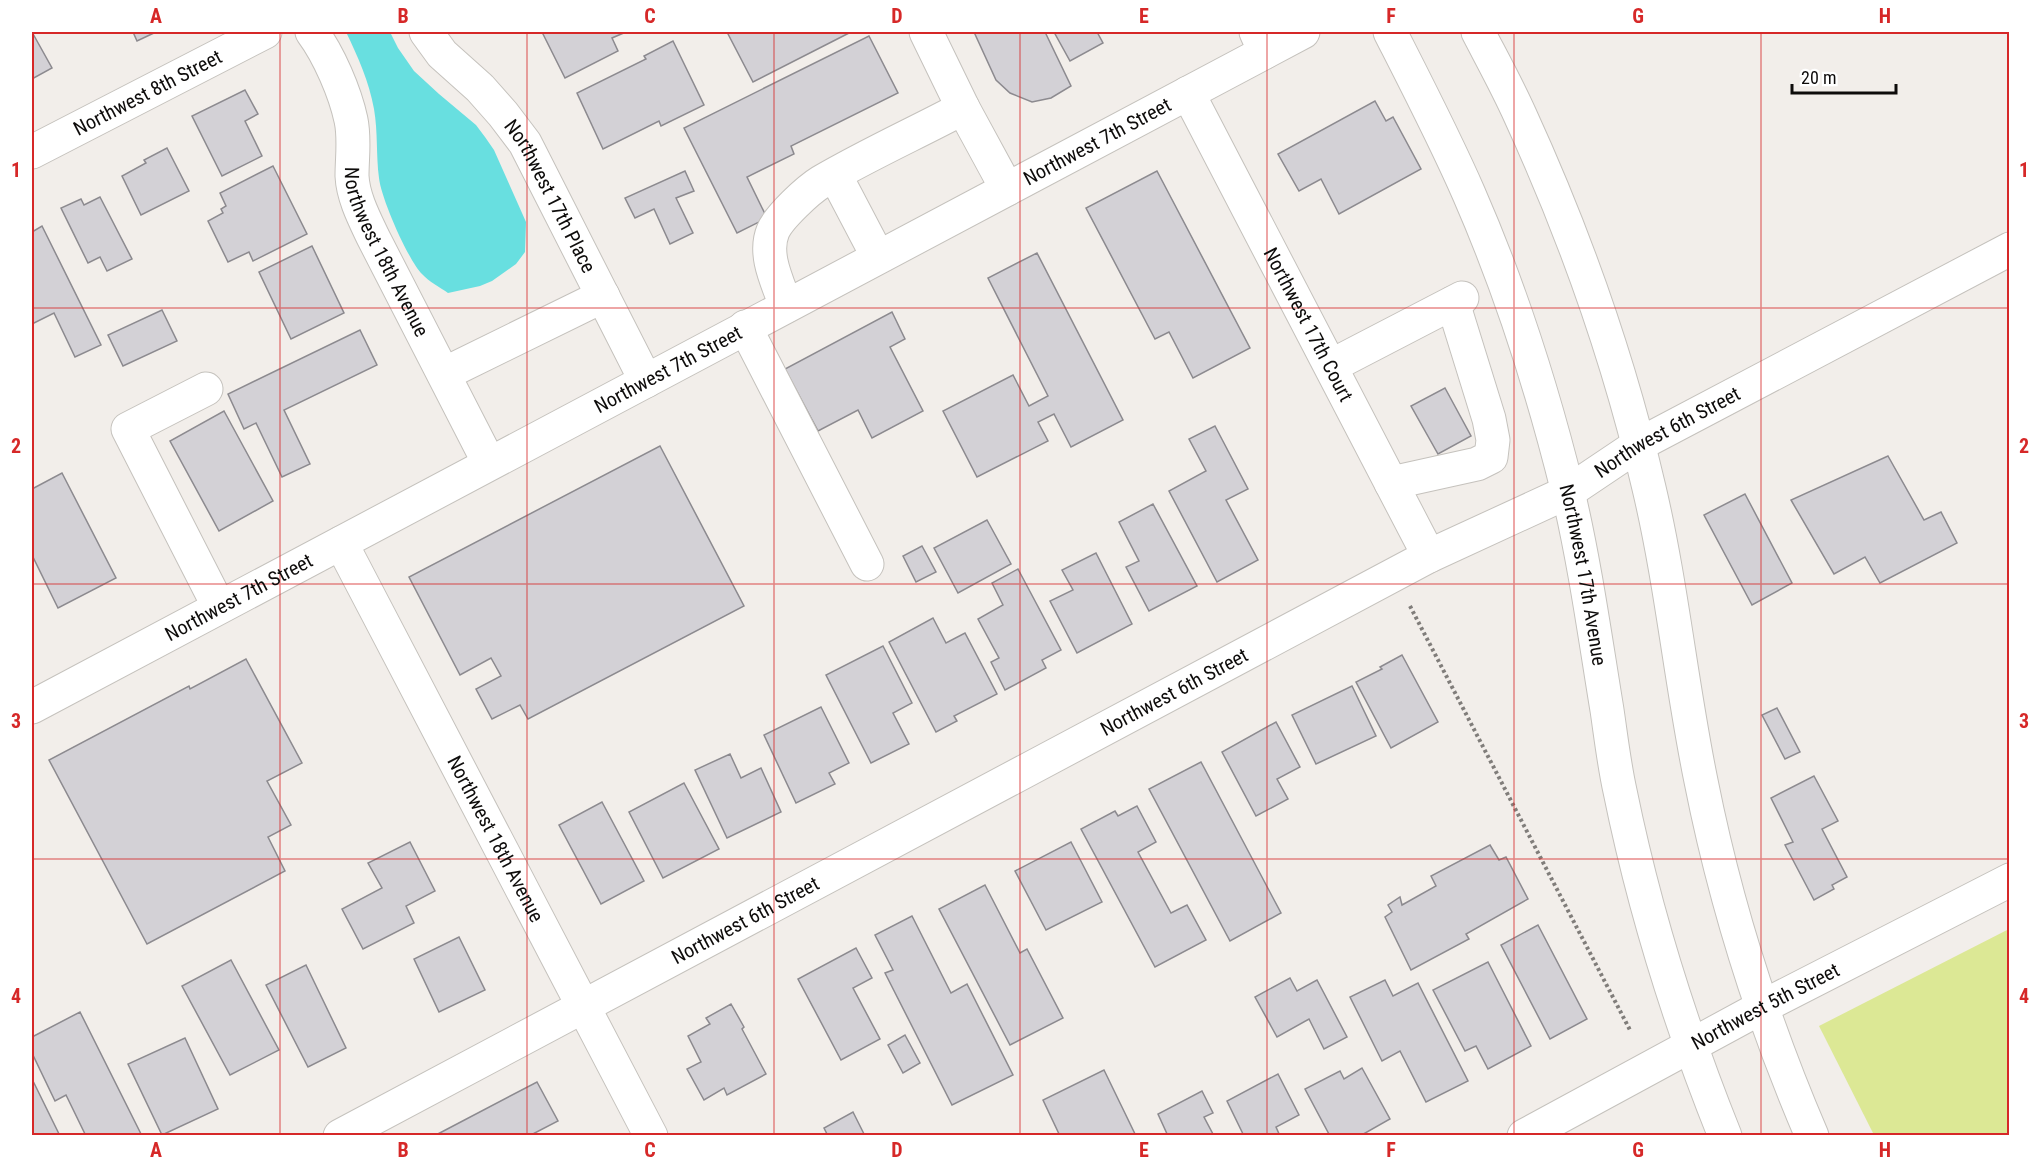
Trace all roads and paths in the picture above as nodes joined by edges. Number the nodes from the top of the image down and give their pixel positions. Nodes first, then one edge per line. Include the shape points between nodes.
1 (265, 32) edge
2 (312, 32) edge
3 (426, 32) edge
4 (926, 32) edge
5 (1303, 32) edge
6 (1390, 32) edge
7 (1478, 32) edge
8 (1261, 42) edge
9 (1188, 93) junction
10 (963, 108) junction
11 (32, 152) edge
12 (835, 176) junction
13 (1007, 189) junction
14 (2010, 249) edge
15 (878, 257) junction
16 (603, 296) junction
17 (786, 306) junction
18 (745, 327) junction
19 (1331, 366) junction
20 (444, 374) junction
21 (646, 381) junction
22 (206, 389) dead end
23 (1638, 445) junction
24 (489, 463) junction
25 (1391, 483) junction
26 (1568, 492) junction
27 (341, 543) junction
28 (1429, 556) junction
29 (867, 564) dead end
30 (1410, 606) dead end
31 (219, 607) junction
32 (32, 707) edge
33 (2010, 880) edge
34 (584, 1006) junction
35 (1762, 1007) junction
36 (1631, 1032) dead end
37 (1690, 1046) junction
38 (340, 1136) edge
39 (651, 1136) edge
40 (1524, 1136) edge
41 (1725, 1136) edge
42 (1812, 1136) edge

1 - 11 street, Northwest 8th Street
2 - 20 street, Northwest 18th Avenue via 330,65 351,121 352,177 358,204
3 - 16 street, Northwest 17th Place via 442,54 480,88 525,143
4 - 10 street
5 - 8 street, Northwest 7th Street
6 - 26 street, Northwest 17th Avenue via 1457,167 1503,277
7 - 23 street via 1520,114 1571,234 1610,346
8 - 9 street, Northwest 7th Street
9 - 13 street, Northwest 7th Street
9 - 19 street, Northwest 17th Court
10 - 12 street
10 - 13 street
12 - 15 street
12 - 17 street via 819,183 773,230 770,258
13 - 15 street, Northwest 7th Street
14 - 23 street, Northwest 6th Street
15 - 17 street, Northwest 7th Street
16 - 20 street
16 - 21 street, Northwest 17th Place
17 - 18 street, Northwest 7th Street
18 - 21 street, Northwest 7th Street
18 - 29 street
19 - 25 street, Northwest 17th Court
19 - 25 street via 1457,300 1489,419 1491,457 1477,464
20 - 24 street, Northwest 18th Avenue
21 - 24 street, Northwest 7th Street
22 - 31 street via 128,429
23 - 26 street, Northwest 6th Street
23 - 35 street via 1665,560 1686,700 1714,845
24 - 27 street, Northwest 7th Street
25 - 28 street, Northwest 17th Court
26 - 28 street, Northwest 6th Street
26 - 37 street, Northwest 17th Avenue via 1635,861
27 - 31 street, Northwest 7th Street
27 - 34 street, Northwest 18th Avenue
28 - 34 street, Northwest 6th Street
30 - 36 path
31 - 32 street, Northwest 7th Street
33 - 35 street, Northwest 5th Street
34 - 38 street, Northwest 6th Street
34 - 39 street, Northwest 18th Avenue
35 - 37 street, Northwest 5th Street
35 - 42 street
37 - 40 street, Northwest 5th Street
37 - 41 street, Northwest 17th Avenue

